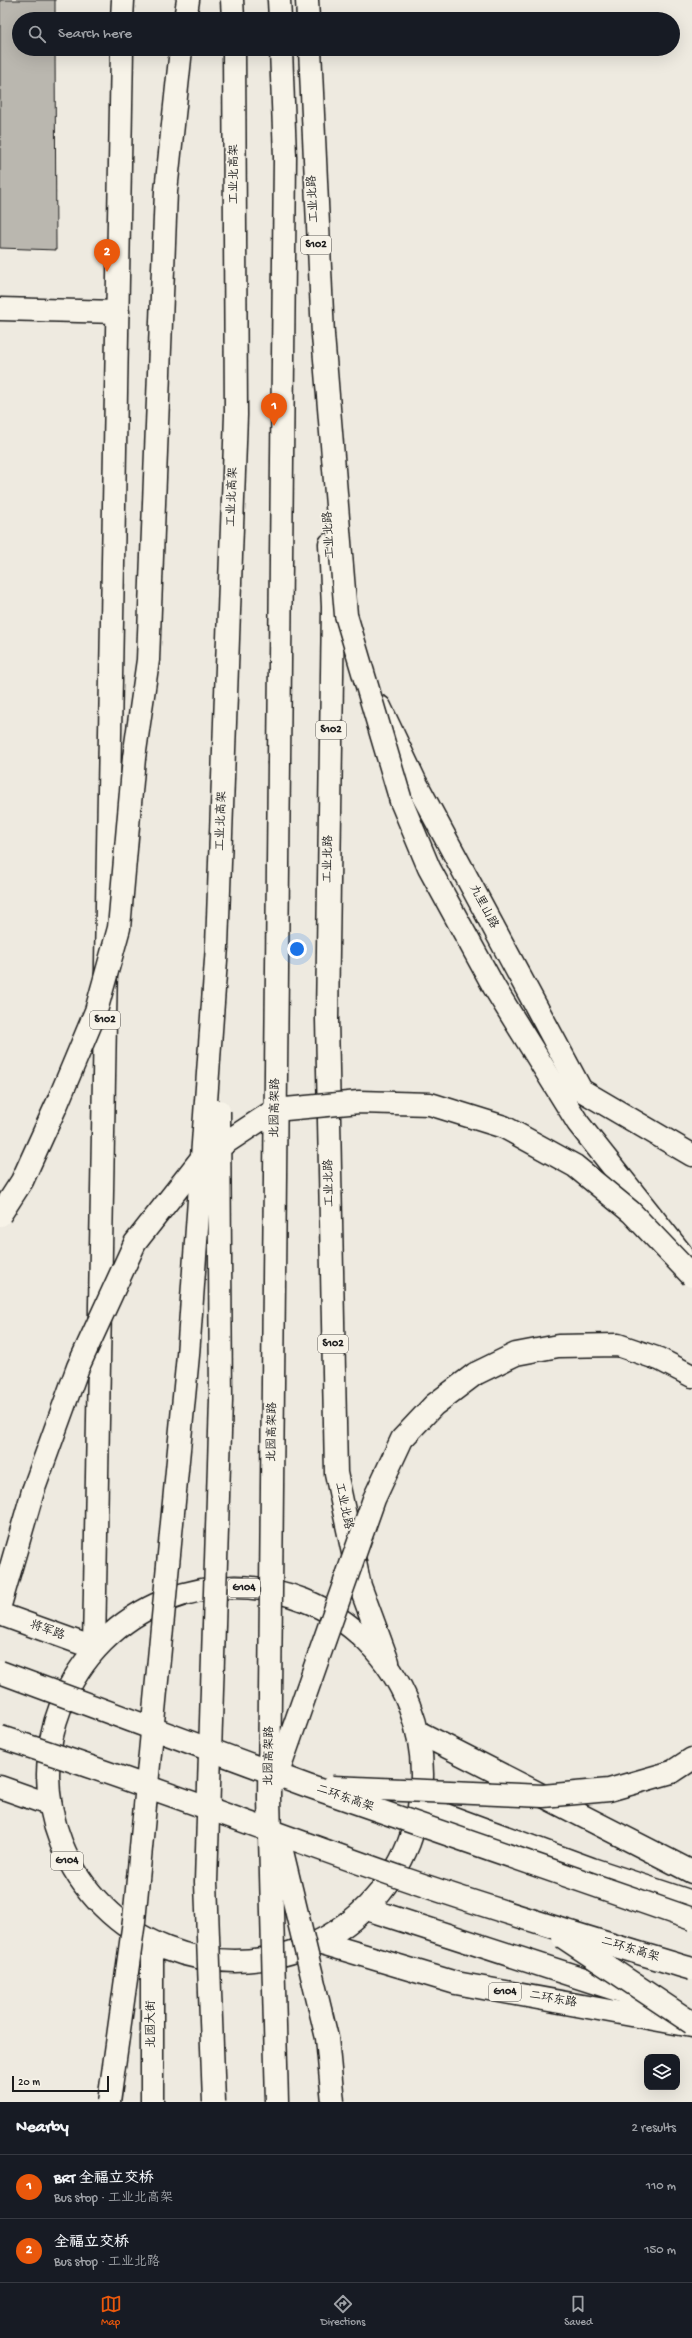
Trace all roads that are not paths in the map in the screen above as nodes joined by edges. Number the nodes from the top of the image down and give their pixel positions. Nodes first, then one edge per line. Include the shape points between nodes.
1 (123, 0) edge
2 (184, 0) edge
3 (188, 0) edge
4 (232, 0) edge
5 (279, 0) edge
6 (308, 0) edge
7 (122, 12) edge
8 (184, 12) edge
9 (185, 12) edge
10 (233, 12) edge
11 (280, 12) edge
12 (309, 12) edge
13 (122, 56) edge
14 (180, 56) edge
15 (234, 56) edge
16 (281, 56) edge
17 (310, 56) edge
18 (310, 56) edge
19 (0, 309) edge
20 (118, 312) junction
21 (333, 607) junction
22 (217, 946) junction
23 (692, 1155) edge
24 (0, 1215) edge
25 (692, 1266) edge
26 (692, 1276) edge
27 (692, 1376) edge
28 (0, 1605) edge
29 (0, 1614) edge
30 (94, 1648) junction
31 (388, 1662) junction
32 (0, 1672) edge
33 (420, 1733) junction
34 (0, 1737) edge
35 (692, 1759) edge
36 (308, 1786) junction
37 (0, 1787) edge
38 (269, 1798) junction
39 (48, 1804) junction
40 (421, 1806) junction
41 (692, 1872) edge
42 (692, 1902) edge
43 (367, 1909) junction
44 (692, 1919) edge
45 (543, 1925) junction
46 (322, 1943) junction
47 (152, 1947) junction
48 (269, 1960) junction
49 (692, 1969) edge
50 (692, 2014) edge
51 (692, 2024) edge
52 (109, 2102) edge
53 (152, 2102) edge
54 (214, 2102) edge
55 (270, 2102) edge
56 (277, 2102) edge
57 (333, 2102) edge

1 - 7 main road
2 - 8 main road
3 - 9 main road
4 - 10 main road
5 - 11 main road
6 - 12 main road
13 - 20 main road, S102
14 - 24 main road, bridge via 166,191 148,660 134,758 119,928 96,1011 22,1180
15 - 22 main road, 工业北高架 via 236,415
16 - 38 main road, 北园高架路, bridge via 285,165
17 - 21 main road, 工业北路 / S102
18 - 25 main road, bridge via 323,335 346,615 401,801 433,875 494,987 578,1123
19 - 20 main road
20 - 30 main road, S102
21 - 23 main road, 九里山路 via 416,783 581,1090
21 - 31 main road, 工业北路 / S102 via 327,1019 336,1473 360,1586
22 - 52 main road, bridge via 188,1355 134,1921
22 - 54 main road, bridge via 221,1400 206,1882
26 - 28 main road, bridge via 631,1212 575,1166 504,1127 430,1104 359,1102 276,1110 201,1159 135,1243 78,1367 32,1491
27 - 38 main road, bridge via 660,1359 618,1345 558,1346 516,1354 475,1374 434,1406 402,1439 374,1499
29 - 30 main road, 将军路
30 - 31 main road, G104 via 148,1606 212,1586 281,1590 343,1618
30 - 39 main road, G104 via 63,1694 48,1748
31 - 33 main road, G104
32 - 36 main road, 二环东高架, bridge
33 - 40 main road, G104
33 - 41 main road
34 - 45 main road, 二环东高架, bridge via 77,1761 405,1879
35 - 36 main road, bridge via 672,1772 609,1790 543,1796
36 - 44 main road, 二环东高架, bridge
37 - 39 main road
38 - 56 main road, 北园高架路, bridge
38 - 57 main road, bridge via 328,2038
39 - 47 main road, G104 via 67,1862 102,1910
40 - 42 main road via 592,1869
40 - 43 main road, G104 via 402,1862
43 - 46 main road, G104
43 - 50 main road
45 - 49 main road, 二环东高架, bridge
45 - 51 main road, bridge
46 - 48 main road, G104
46 - 51 main road, 二环东路 / G104 via 456,1983
47 - 48 main road, G104
47 - 53 main road, 北园大街
48 - 55 main road

